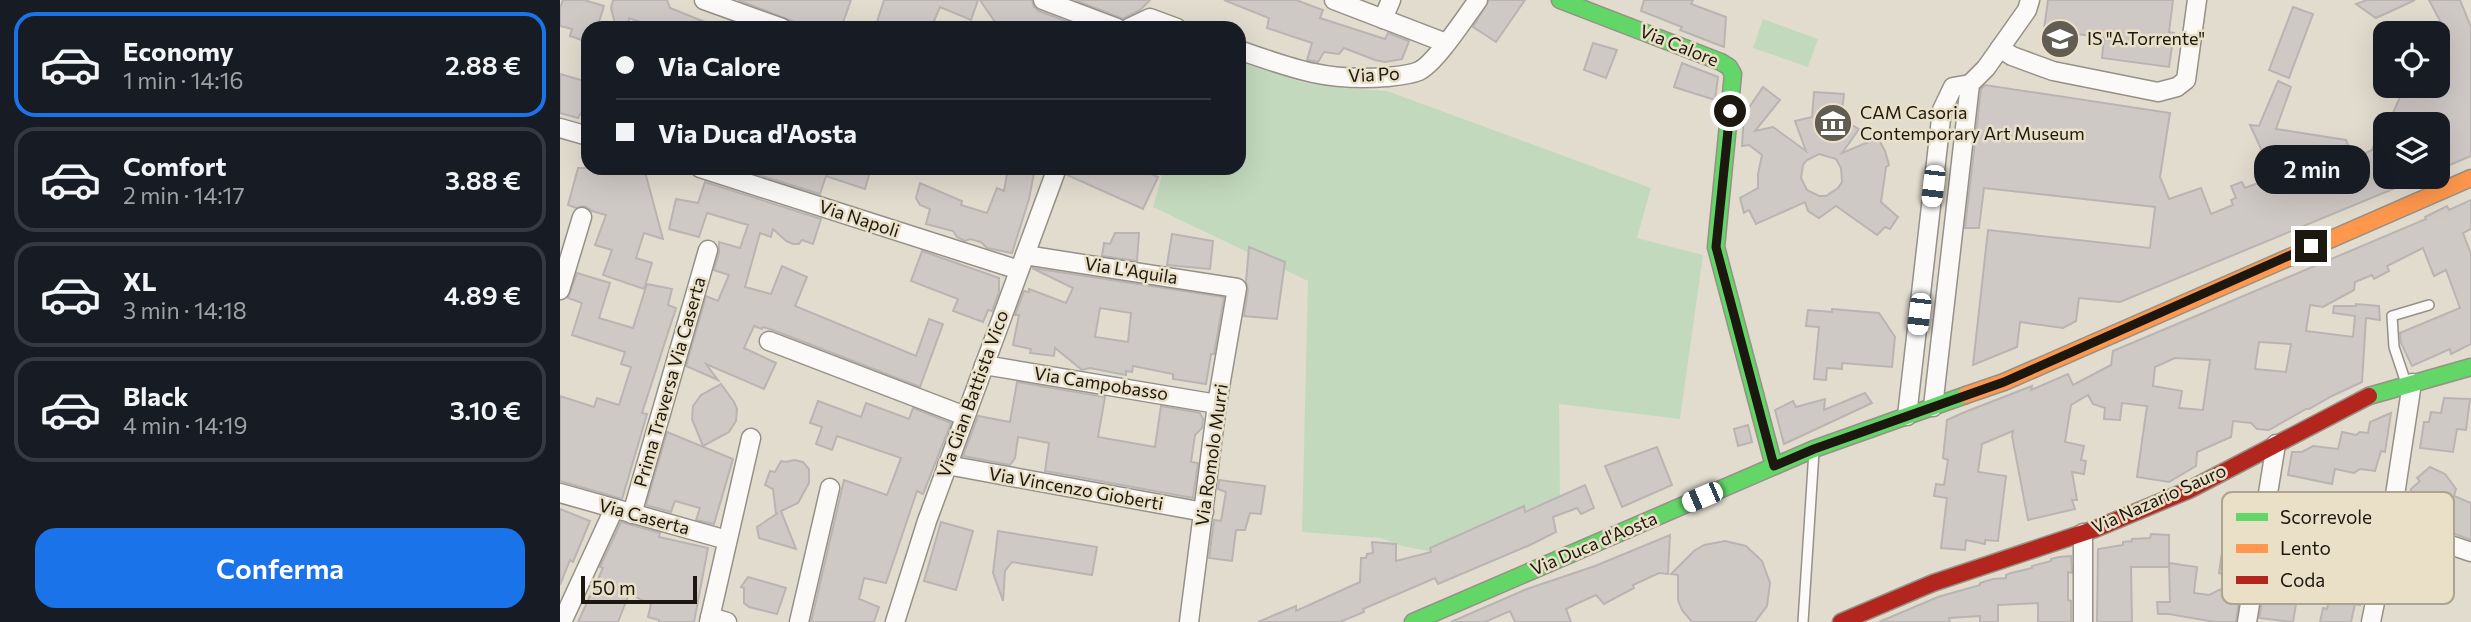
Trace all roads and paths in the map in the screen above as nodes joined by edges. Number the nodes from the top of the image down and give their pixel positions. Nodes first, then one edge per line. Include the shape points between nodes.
1 (704, 0) edge
2 (1043, 0) edge
3 (1334, 0) edge
4 (1391, 0) edge
5 (1478, 0) edge
6 (1560, 0) edge
7 (2030, 0) edge
8 (2197, 0) edge
9 (1087, 8) edge
10 (1383, 19) junction
11 (762, 21) edge
12 (1107, 21) edge
13 (1446, 43) junction
14 (2000, 48) junction
15 (1246, 52) edge
16 (1970, 83) junction
17 (560, 128) edge
18 (581, 134) edge
19 (723, 175) edge
20 (1054, 175) edge
21 (2471, 178) edge
22 (582, 217) dead end
23 (708, 250) dead end
24 (1022, 262) junction
25 (1237, 288) joint
26 (560, 290) edge
27 (2429, 305) dead end
28 (769, 341) dead end
29 (984, 365) junction
30 (2471, 367) edge
31 (2409, 384) junction
32 (1217, 404) junction
33 (1933, 407) junction
34 (965, 416) junction
35 (1907, 416) junction
36 (751, 438) dead end
37 (2276, 444) junction
38 (1814, 449) junction
39 (947, 465) junction
40 (1774, 466) junction
41 (830, 488) dead end
42 (2268, 492) edge
43 (2395, 492) edge
44 (560, 493) edge
45 (614, 509) junction
46 (1204, 512) junction
47 (632, 514) junction
48 (2083, 533) junction
49 (727, 540) junction
50 (2454, 546) edge
51 (2471, 552) edge
52 (2250, 604) edge
53 (2375, 604) edge
54 (1866, 616) edge
55 (715, 620) edge
56 (562, 622) edge
57 (799, 622) edge
58 (894, 622) edge
59 (1189, 622) edge
60 (1413, 622) edge
61 (1803, 622) edge
62 (1841, 622) edge
63 (2082, 622) edge
64 (2247, 622) edge
65 (2371, 622) edge

1 - 11 street
2 - 9 street
3 - 10 street
4 - 10 street
5 - 13 street, Via Po
6 - 40 street, Via Calore via 1721,62 1733,74 1716,247
7 - 14 street
8 - 14 street via 2186,80 2177,88 2158,92 2053,71
9 - 12 street
10 - 13 street
13 - 15 street, Via Po via 1420,71 1374,78 1304,73
14 - 16 street
16 - 33 street
16 - 35 street via 1953,87 1942,110
17 - 18 street
19 - 24 street, Via Napoli
20 - 24 street, Via Gian Battista Vico
21 - 33 street, Via Duca d'Aosta via 2004,382
22 - 26 street
23 - 47 street, Prima Traversa Via Caserta
24 - 25 street, Via L'Aquila
24 - 29 street, Via Gian Battista Vico
25 - 32 street, Via Romolo Murri
27 - 31 lane via 2392,316 2394,347
28 - 34 street
29 - 32 street, Via Campobasso
29 - 34 street, Via Gian Battista Vico
30 - 31 street, Via Nazario Sauro
31 - 37 street, Via Nazario Sauro via 2362,398
31 - 43 street
32 - 46 street, Via Romolo Murri
33 - 35 street, Via Duca d'Aosta
34 - 39 street, Via Gian Battista Vico
35 - 38 street, Via Duca d'Aosta
36 - 49 street
37 - 42 street
37 - 48 street, Via Nazario Sauro via 2189,490
38 - 40 street, Via Duca d'Aosta
38 - 61 lane
39 - 46 street, Via Vincenzo Gioberti
39 - 58 street, Via Gian Battista Vico
40 - 60 street, Via Duca d'Aosta
41 - 57 street
44 - 45 street, Via Caserta
45 - 47 street, Via Caserta
45 - 56 street
46 - 59 street, Via Romolo Murri
47 - 49 street, Via Caserta
48 - 54 street, Via Nazario Sauro via 1933,583
48 - 63 street
49 - 55 street
50 - 51 street
52 - 64 street
53 - 65 street
54 - 62 street, Via Nazario Sauro

